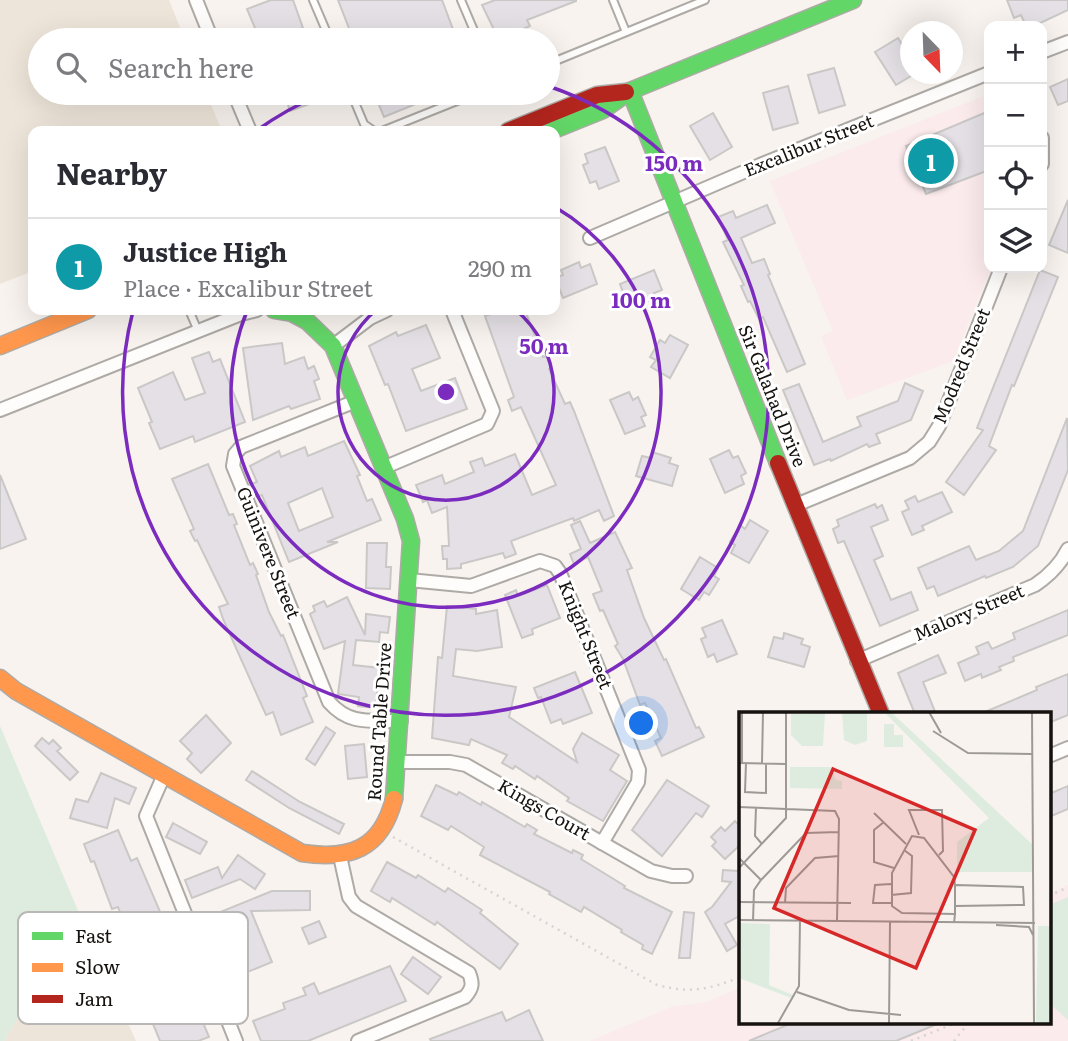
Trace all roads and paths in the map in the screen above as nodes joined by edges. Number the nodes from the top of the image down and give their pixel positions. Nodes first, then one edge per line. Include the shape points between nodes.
1 (196, 0) edge
2 (313, 0) edge
3 (461, 0) edge
4 (613, 0) edge
5 (705, 0) edge
6 (853, 0) edge
7 (207, 28) edge
8 (325, 28) edge
9 (473, 28) edge
10 (626, 32) junction
11 (1068, 42) edge
12 (1047, 50) edge
13 (560, 59) edge
14 (984, 75) edge
15 (630, 91) junction
16 (239, 105) edge
17 (356, 105) edge
18 (447, 105) edge
19 (248, 126) edge
20 (366, 126) edge
21 (394, 126) edge
22 (520, 126) edge
23 (560, 127) edge
24 (675, 203) junction
25 (590, 238) dead end
26 (999, 273) edge
27 (76, 315) edge
28 (191, 315) edge
29 (243, 315) edge
30 (297, 315) edge
31 (376, 315) edge
32 (454, 315) edge
33 (198, 331) junction
34 (0, 346) edge
35 (333, 346) junction
36 (356, 401) junction
37 (0, 410) edge
38 (383, 468) junction
39 (796, 505) junction
40 (1068, 549) edge
41 (409, 580) junction
42 (858, 661) junction
43 (0, 678) edge
44 (880, 712) edge
45 (401, 721) junction
46 (1068, 748) edge
47 (1050, 756) edge
48 (398, 762) junction
49 (164, 775) junction
50 (380, 832) junction
51 (602, 843) junction
52 (340, 856) junction
53 (686, 876) dead end
54 (1068, 887) edge
55 (1050, 896) edge
56 (184, 912) edge
57 (739, 978) edge
58 (229, 1024) edge
59 (953, 1024) edge
60 (967, 1024) edge
61 (236, 1041) edge
62 (358, 1041) edge
63 (911, 1041) edge
64 (954, 1041) edge

1 - 7 street
2 - 8 lane
3 - 9 lane
4 - 10 lane
5 - 10 lane
6 - 15 street
10 - 13 lane
11 - 12 street
14 - 24 street, Excalibur Street
15 - 22 street via 597,95
15 - 23 street via 603,110
15 - 24 street, Sir Galahad Drive
16 - 19 street
17 - 20 lane
18 - 21 lane
24 - 25 street, Excalibur Street
24 - 39 street, Sir Galahad Drive
26 - 39 street, Modred Street via 929,442 910,458
27 - 34 street
28 - 33 lane
29 - 33 street
30 - 35 street, Round Table Drive via 319,329
31 - 35 street
32 - 38 street via 493,411 490,421
33 - 37 street
35 - 36 street, Round Table Drive
36 - 38 street, Round Table Drive
36 - 45 street, Guinivere Street via 241,447 233,466 330,702 353,720
38 - 41 street, Round Table Drive via 411,541
39 - 42 street, Sir Galahad Drive
40 - 42 street, Malory Street via 1050,575 1035,585
41 - 45 street, Round Table Drive
41 - 51 street, Knight Street via 471,586 540,561 555,566 639,771 638,782
42 - 44 street, Sir Galahad Drive
43 - 49 street
45 - 48 street, Round Table Drive
46 - 47 street
48 - 50 street, Round Table Drive via 392,812
48 - 51 street, Kings Court via 466,765
49 - 52 street via 302,853
49 - 56 street via 146,816
50 - 52 street via 358,850
50 - 57 path via 657,985 698,990
51 - 53 street, Kings Court via 651,871
52 - 62 street via 348,897 356,906 469,972 472,983 465,997
54 - 55 path
58 - 61 street
59 - 63 path
60 - 64 path

